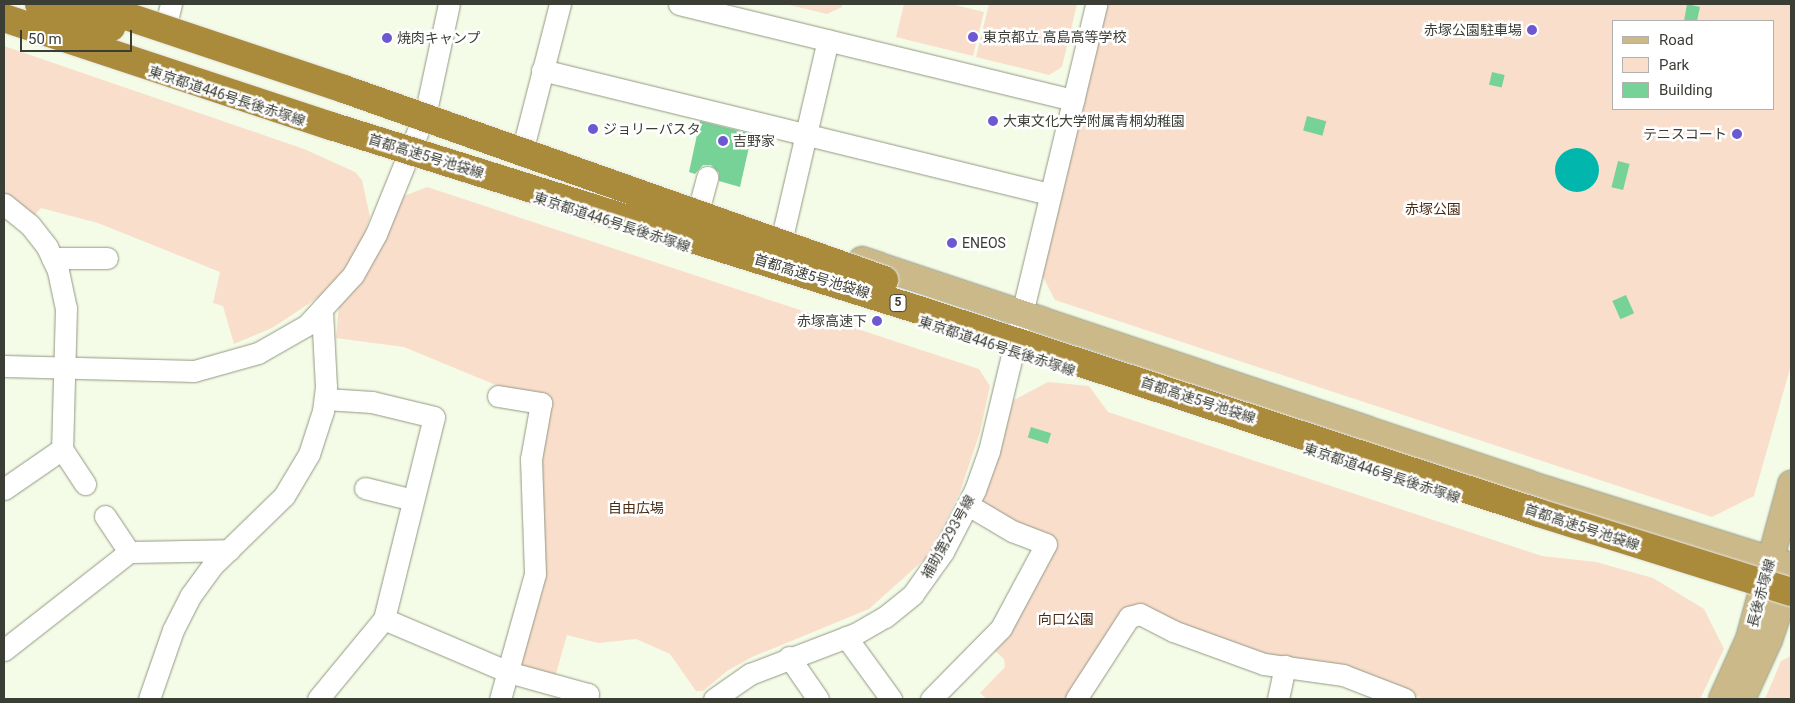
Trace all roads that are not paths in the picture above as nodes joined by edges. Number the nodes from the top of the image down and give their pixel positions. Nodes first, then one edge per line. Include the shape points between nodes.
1 (8, 4) edge
2 (39, 4) edge
3 (90, 4) edge
4 (106, 4) edge
5 (449, 4) edge
6 (560, 4) edge
7 (679, 4) edge
8 (1096, 4) edge
9 (169, 14) edge
10 (4, 18) edge
11 (4, 22) edge
12 (828, 40) junction
13 (542, 70) junction
14 (1073, 100) junction
15 (426, 111) junction
16 (806, 136) junction
17 (524, 144) junction
18 (409, 157) junction
19 (707, 177) dead end
20 (1049, 194) junction
21 (4, 204) edge
22 (700, 204) junction
23 (783, 233) junction
24 (52, 258) junction
25 (107, 258) dead end
26 (921, 302) junction
27 (322, 311) junction
28 (1022, 315) junction
29 (1013, 350) junction
30 (4, 366) edge
31 (66, 368) junction
32 (498, 396) dead end
33 (325, 399) junction
34 (62, 449) junction
35 (85, 484) dead end
36 (1791, 484) edge
37 (365, 488) dead end
38 (4, 489) edge
39 (413, 500) junction
40 (968, 505) junction
41 (105, 516) dead end
42 (229, 550) junction
43 (129, 552) junction
44 (1781, 563) edge
45 (1791, 575) edge
46 (1784, 595) edge
47 (384, 619) junction
48 (846, 637) junction
49 (4, 650) edge
50 (789, 658) junction
51 (1285, 666) junction
52 (508, 672) junction
53 (149, 699) edge
54 (318, 699) edge
55 (500, 699) edge
56 (587, 699) edge
57 (714, 699) edge
58 (818, 699) edge
59 (891, 699) edge
60 (931, 699) edge
61 (1076, 699) edge
62 (1278, 699) edge
63 (1406, 699) edge
64 (1722, 699) edge
65 (1742, 699) edge

1 - 26 highway, bridge
2 - 26 highway, bridge
3 - 26 highway, 首都高速5号池袋線 / 5, bridge via 344,89
4 - 9 main road
5 - 15 street
6 - 13 street
7 - 12 street
8 - 14 street, 補助第293号線
9 - 15 main road
10 - 26 highway, 首都高速5号池袋線 / 5, bridge via 331,126
11 - 18 main road, 東京都道446号長後赤塚線
12 - 14 street
12 - 16 street
13 - 16 street
13 - 17 street
14 - 20 street, 補助第293号線
15 - 17 main road
15 - 18 street
16 - 20 street
16 - 23 street
17 - 22 main road
18 - 27 street via 366,255
18 - 29 main road, 東京都道446号長後赤塚線
19 - 22 street
20 - 28 street, 補助第293号線
21 - 24 street via 30,224
22 - 23 main road
23 - 28 main road
24 - 25 street
24 - 31 street via 66,308
26 - 46 highway, 首都高速5号池袋線 / 5, bridge
27 - 31 street via 289,337 227,364 194,371
27 - 33 street via 326,341
28 - 29 street, 補助第293号線
28 - 44 main road
29 - 40 street, 補助第293号線 via 989,451
29 - 46 main road, 東京都道446号長後赤塚線
30 - 31 street
31 - 34 street
32 - 52 street via 540,403 531,459 535,574
33 - 39 street via 372,402 434,417
33 - 42 street via 317,432 297,477 270,513
34 - 35 street
34 - 38 street
36 - 44 main road, 長後赤塚線
37 - 39 street
39 - 47 street
40 - 48 street, 補助第293号線 via 934,567 913,594 885,617
40 - 60 street via 1012,531 1046,544 1001,628
41 - 43 street
42 - 43 street
42 - 53 street via 199,583 183,608
43 - 49 street
44 - 46 main road, 長後赤塚線
45 - 46 main road, 長後赤塚線
46 - 64 main road, 長後赤塚線 via 1749,639
46 - 65 main road, 長後赤塚線
47 - 52 street
47 - 54 street
48 - 50 street, 補助第293号線
48 - 59 street
50 - 57 street, 補助第293号線 via 750,674
50 - 58 street
51 - 61 street via 1264,664 1173,631 1140,614 1129,617
51 - 62 street
51 - 63 street via 1343,674
52 - 55 street
52 - 56 street via 588,694

